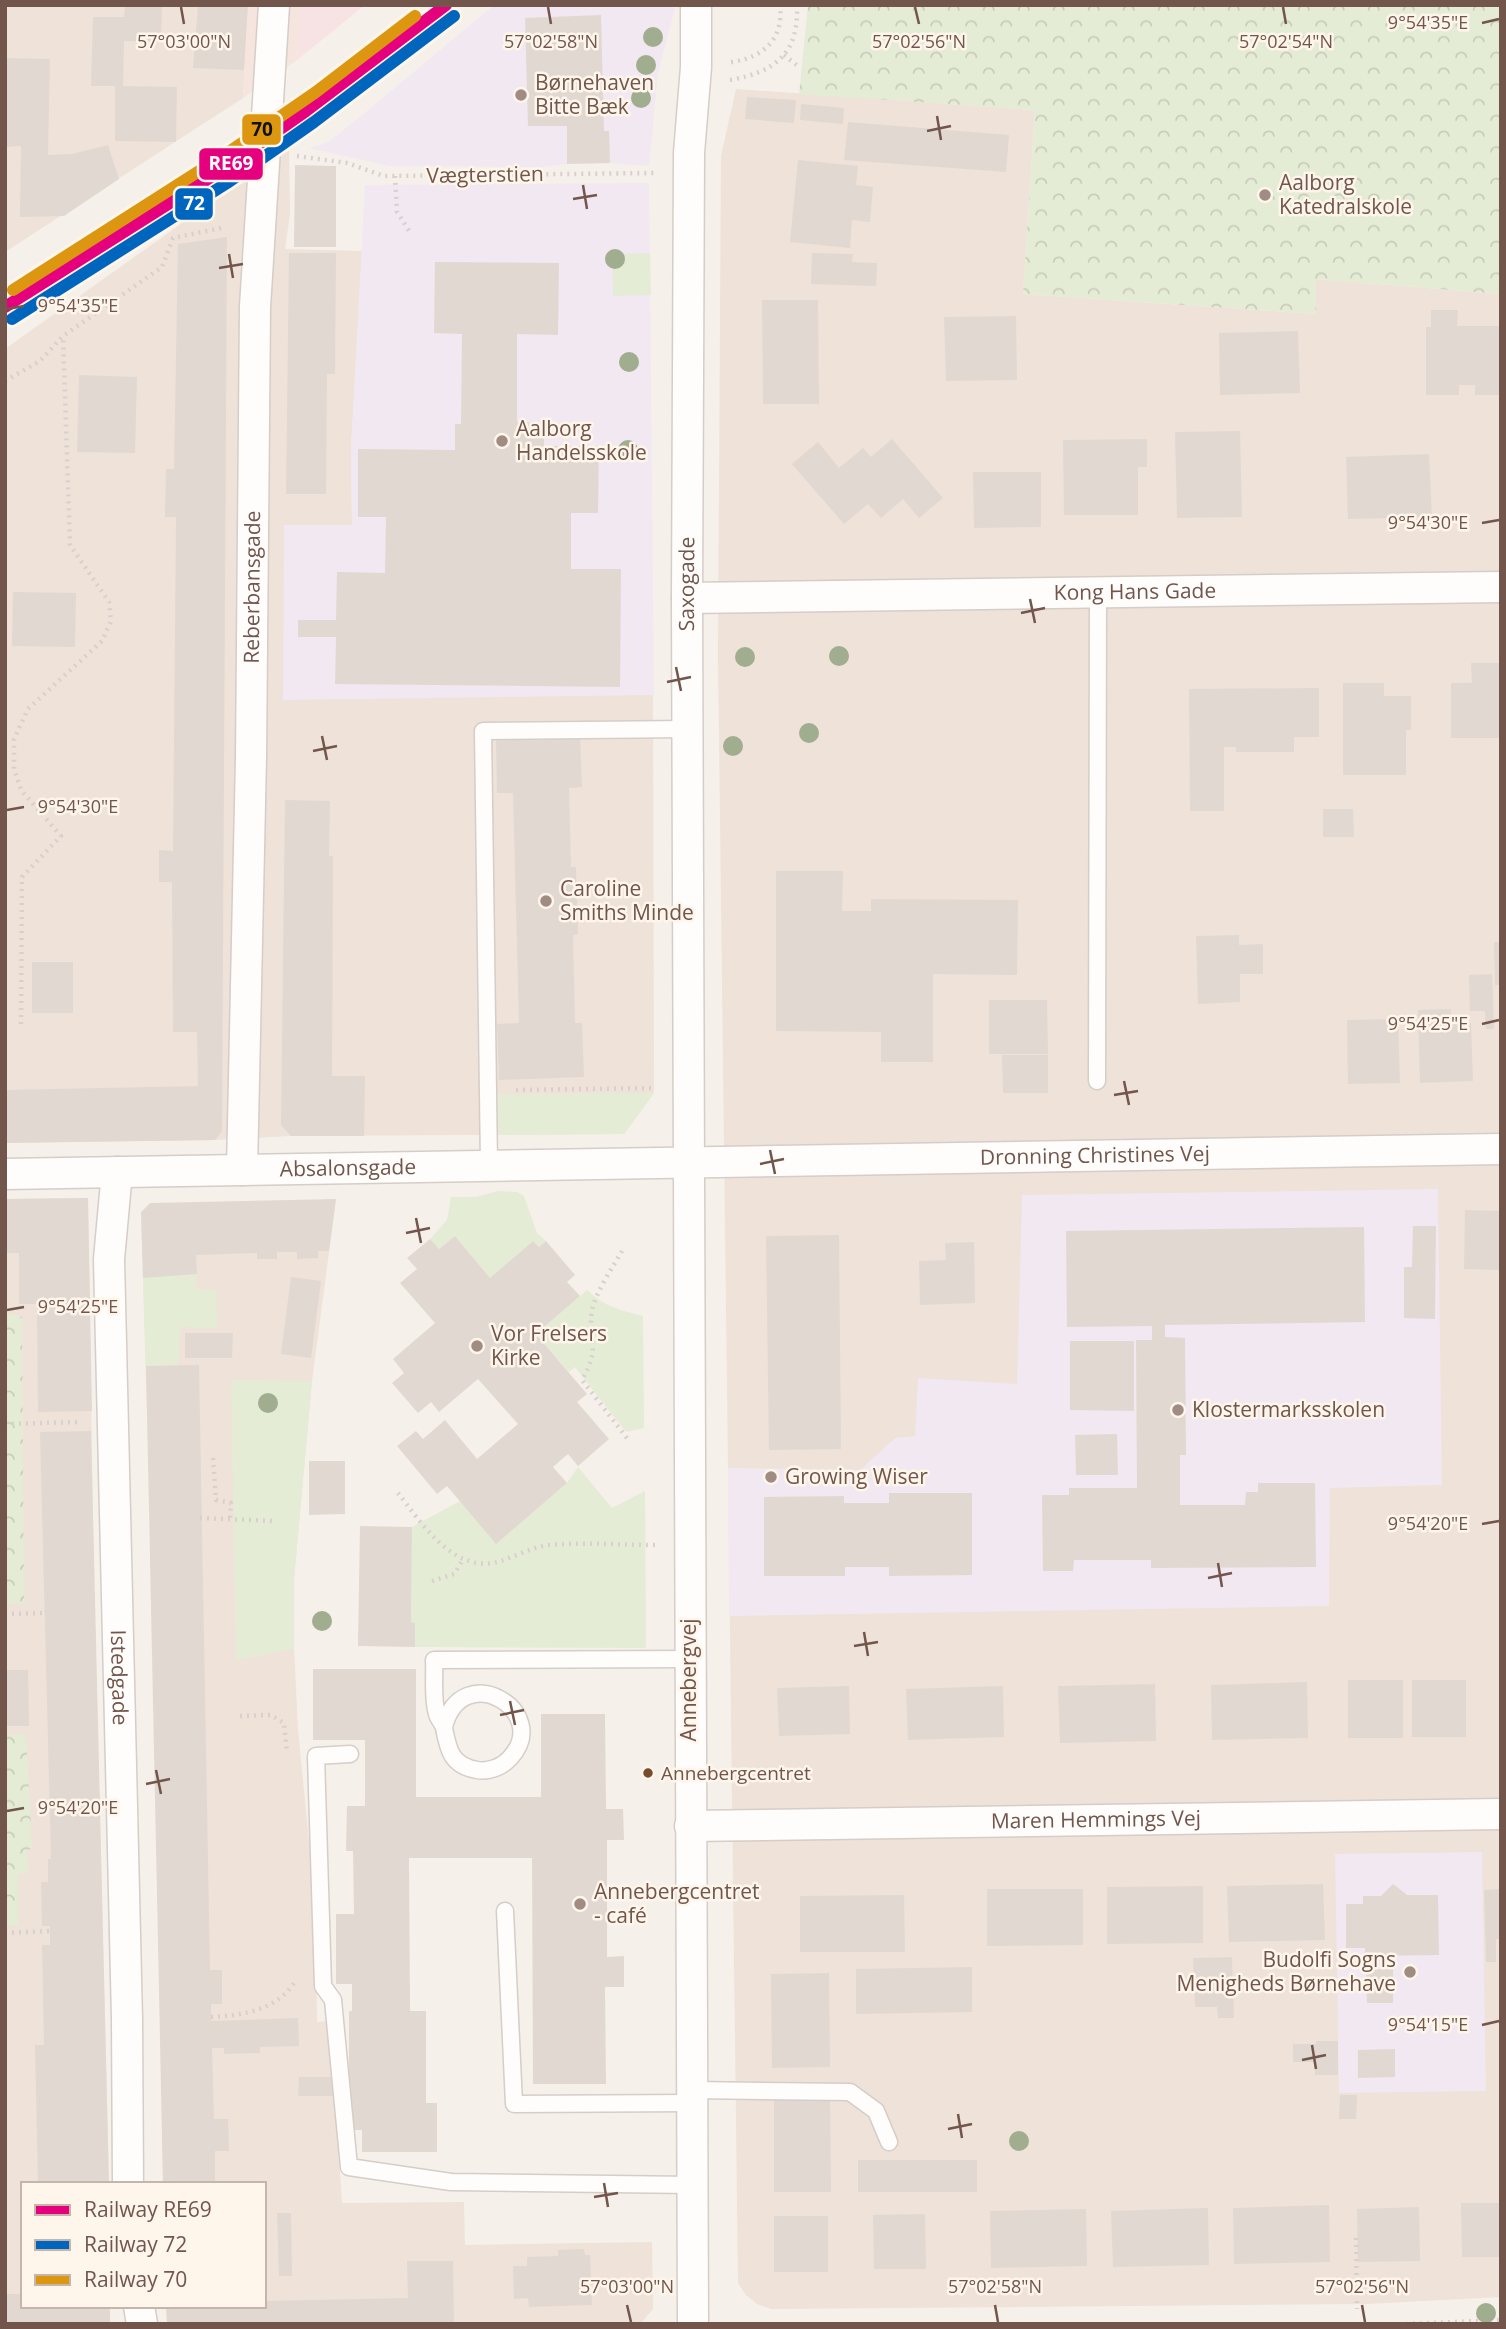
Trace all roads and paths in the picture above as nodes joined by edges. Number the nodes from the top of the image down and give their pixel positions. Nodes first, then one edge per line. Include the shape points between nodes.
1 (274, 5) edge
2 (696, 5) edge
3 (780, 5) edge
4 (797, 5) edge
5 (784, 55) junction
6 (725, 63) dead end
7 (799, 67) dead end
8 (729, 81) dead end
9 (284, 155) dead end
10 (689, 172) junction
11 (395, 176) junction
12 (223, 228) dead end
13 (410, 232) dead end
14 (63, 336) junction
15 (5, 381) edge
16 (1501, 587) edge
17 (1098, 592) junction
18 (687, 598) junction
19 (688, 729) junction
20 (21, 1024) dead end
21 (1097, 1081) dead end
22 (690, 1087) junction
23 (488, 1090) junction
24 (1501, 1149) edge
25 (690, 1163) junction
26 (489, 1165) junction
27 (242, 1170) junction
28 (117, 1172) junction
29 (5, 1174) edge
30 (622, 1251) dead end
31 (112, 1421) junction
32 (5, 1424) edge
33 (630, 1442) dead end
34 (213, 1458) dead end
35 (398, 1493) dead end
36 (200, 1518) dead end
37 (230, 1519) junction
38 (274, 1521) dead end
39 (689, 1545) junction
40 (464, 1558) junction
41 (432, 1581) dead end
42 (5, 1614) edge
43 (45, 1614) dead end
44 (690, 1659) junction
45 (240, 1716) dead end
46 (444, 1727) junction
47 (350, 1754) dead end
48 (288, 1759) dead end
49 (1501, 1814) edge
50 (690, 1826) junction
51 (505, 1912) dead end
52 (50, 1931) dead end
53 (5, 1933) edge
54 (299, 1975) dead end
55 (211, 2017) dead end
56 (692, 2096) junction
57 (889, 2142) dead end
58 (128, 2182) edge
59 (693, 2185) junction
60 (1356, 2238) dead end
61 (1357, 2309) dead end
62 (1501, 2320) edge
63 (693, 2324) edge
64 (1406, 2324) edge

1 - 27 street, Reberbansgade via 255,307
2 - 10 street, Saxogade
3 - 6 path via 779,29 767,50 744,61
4 - 5 path via 792,43
5 - 7 path
5 - 8 path via 766,70
9 - 11 path, Vægterstien via 347,163
10 - 11 path, Vægterstien
10 - 18 street, Saxogade
11 - 13 path via 397,212
12 - 14 path via 173,238 162,267
14 - 15 path via 40,361
14 - 20 path via 69,545 109,602 111,621 102,641 28,709 14,740 14,769 21,790 61,836 22,877
16 - 17 street, Kong Hans Gade
17 - 18 street, Kong Hans Gade
17 - 21 lane
18 - 19 street, Saxogade
19 - 22 street, Saxogade
19 - 23 lane via 483,731
22 - 23 path
22 - 25 street, Saxogade
23 - 26 lane
24 - 25 street, Dronning Christines Vej
25 - 26 street, Absalonsgade
25 - 39 street, Annebergvej
26 - 27 street, Absalonsgade
27 - 28 street, Absalonsgade
28 - 29 street, Absalonsgade
28 - 31 street, Istedgade via 108,1259
30 - 33 path via 592,1308 595,1352 582,1380
31 - 32 path
31 - 58 street, Istedgade
34 - 37 path via 216,1500 231,1503
35 - 40 path via 420,1522 453,1554
36 - 37 path
37 - 38 path
39 - 40 path via 547,1545 491,1563
39 - 44 street, Annebergvej
40 - 41 path via 454,1574
42 - 43 path
44 - 46 lane via 434,1660 437,1715
44 - 50 street, Annebergvej
45 - 48 path via 271,1715 284,1723
46 - 46 lane via 452,1755 477,1770 505,1763 516,1752 521,1737 513,1709 487,1694 459,1701
47 - 59 lane via 316,1756 323,1986 333,2000 349,2167 451,2182
49 - 50 street, Maren Hemmings Vej
50 - 56 street, Annebergvej
51 - 56 lane via 514,2104
52 - 53 path
54 - 55 path via 289,1991 268,2007
56 - 57 lane via 850,2092 876,2112
56 - 59 street, Annebergvej
59 - 63 street, Annebergvej
60 - 61 path
62 - 64 path

